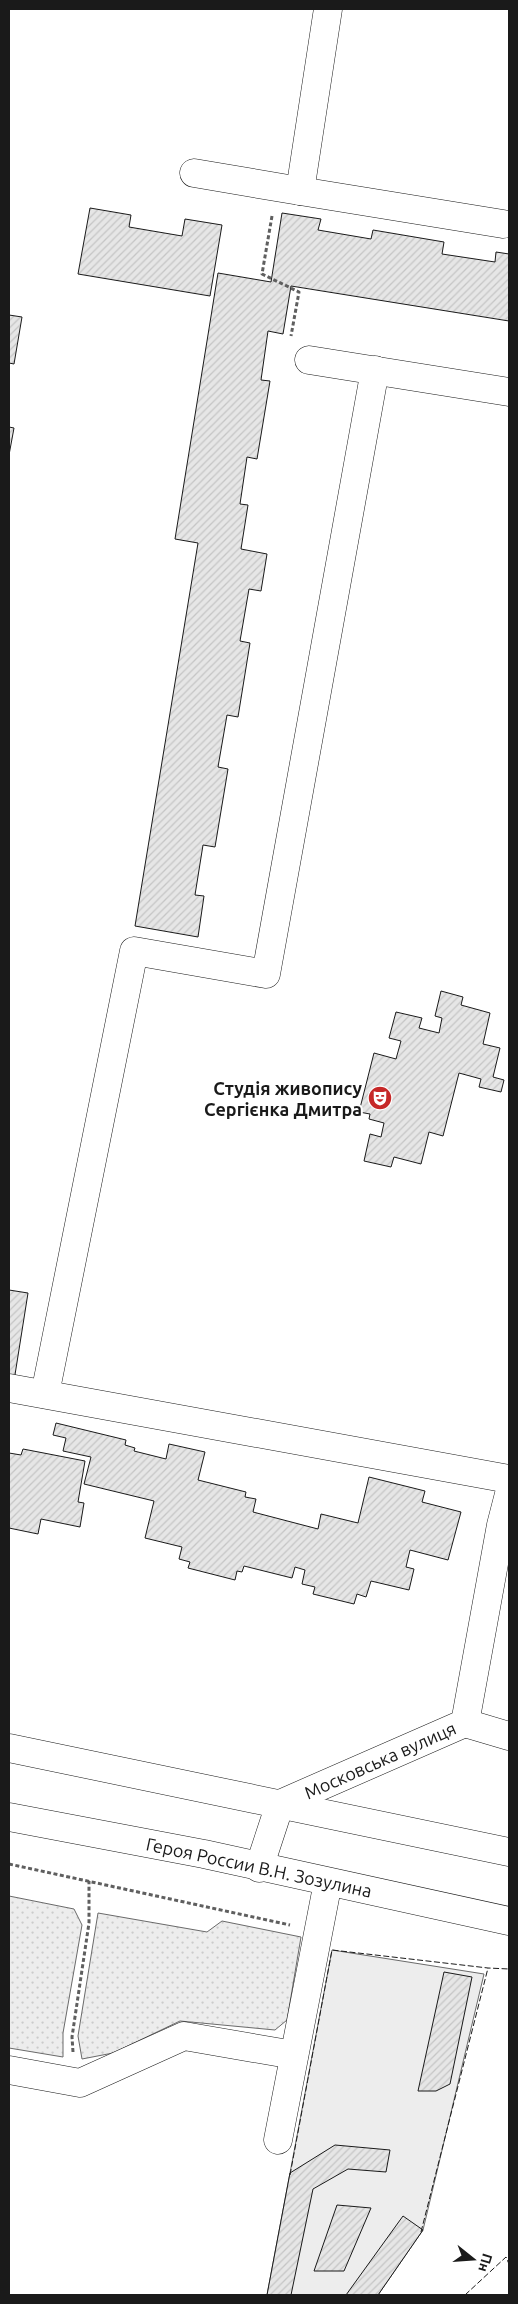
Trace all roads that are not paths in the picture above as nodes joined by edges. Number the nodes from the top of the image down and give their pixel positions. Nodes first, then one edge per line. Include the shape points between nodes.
1 (328, 9) edge
2 (194, 173) dead end
3 (288, 188) junction
4 (503, 224) dead end
5 (309, 360) road end
6 (375, 370) junction
7 (509, 392) edge
8 (9, 1388) edge
9 (45, 1394) junction
10 (509, 1479) edge
11 (509, 1494) edge
12 (505, 1526) edge
13 (465, 1723) junction
14 (509, 1736) edge
15 (9, 1748) edge
16 (280, 1804) junction
17 (9, 1817) edge
18 (509, 1852) edge
19 (259, 1868) junction
20 (328, 1882) junction
21 (509, 1921) edge
22 (294, 2055) junction
23 (9, 2070) edge
24 (278, 2140) dead end

1 - 3 main road
2 - 3 main road
3 - 4 main road
5 - 6 main road
6 - 7 main road
6 - 9 main road via 266,974 134,951
8 - 9 main road
9 - 10 main road
11 - 12 main road, Московська вулиця
12 - 13 main road, Московська вулиця
13 - 14 main road
13 - 16 main road, Московська вулиця
15 - 16 main road
16 - 18 main road
16 - 19 main road
17 - 19 main road, Героя России В.Н. Зозулина via 204,1854
19 - 20 main road, Героя России В.Н. Зозулина
20 - 21 main road, Героя России В.Н. Зозулина
20 - 22 main road
22 - 23 main road via 184,2036 80,2083
22 - 24 main road

